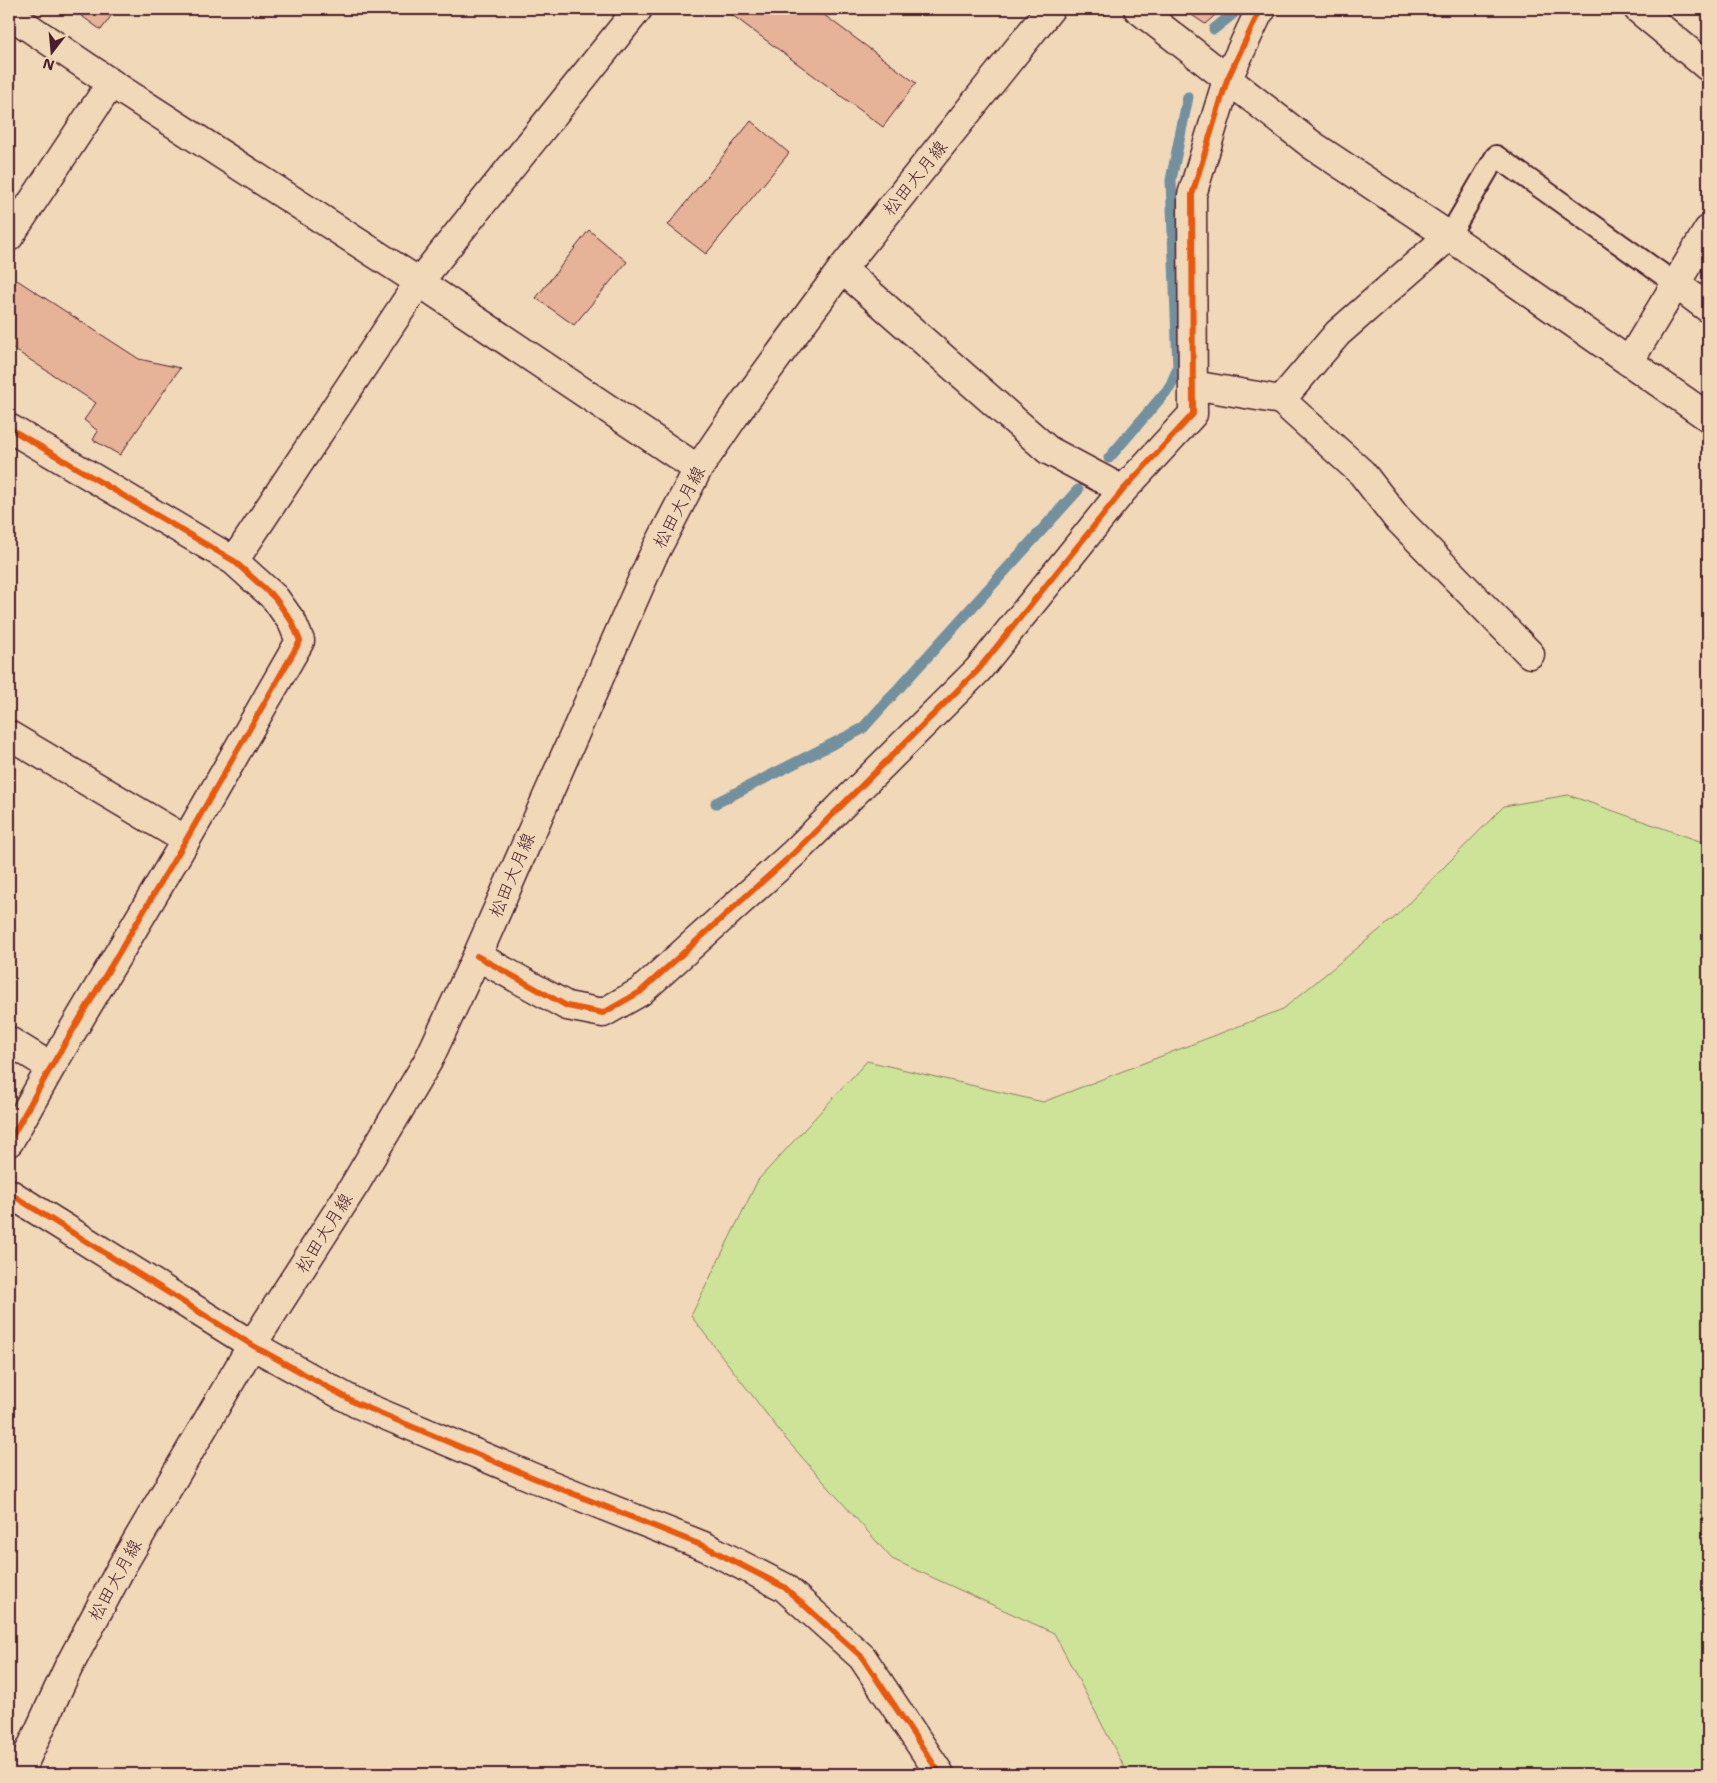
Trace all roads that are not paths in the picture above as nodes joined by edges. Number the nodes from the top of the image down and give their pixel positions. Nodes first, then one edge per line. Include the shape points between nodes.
1 (638, 9) edge
2 (1050, 9) edge
3 (1138, 9) edge
4 (1262, 9) edge
5 (1638, 9) edge
6 (9, 14) edge
7 (1708, 67) edge
8 (1227, 80) junction
9 (111, 83) junction
10 (1708, 230) edge
11 (1449, 236) junction
12 (9, 237) edge
13 (842, 270) junction
14 (419, 282) junction
15 (1676, 284) junction
16 (1708, 308) edge
17 (1629, 362) junction
18 (1193, 386) junction
19 (1281, 400) junction
20 (1708, 417) edge
21 (9, 428) edge
22 (698, 469) junction
23 (1123, 490) junction
24 (234, 561) junction
25 (1530, 654) dead end
26 (9, 735) edge
27 (186, 840) junction
28 (477, 956) junction
29 (9, 1041) edge
30 (51, 1067) junction
31 (9, 1142) edge
32 (9, 1193) edge
33 (252, 1345) junction
34 (19, 1774) edge
35 (940, 1774) edge

1 - 14 street
2 - 13 street, 松田大月線
3 - 8 street
4 - 8 street
5 - 7 street
6 - 9 street
8 - 11 street via 1312,145
8 - 18 street via 1192,195
9 - 12 street
9 - 14 street
10 - 15 street
11 - 15 lane via 1496,156
11 - 17 street
11 - 19 street via 1338,333
13 - 22 street, 松田大月線
13 - 23 street via 1048,450
14 - 22 street
14 - 24 street
15 - 16 street
15 - 17 street
17 - 20 street
18 - 19 street
18 - 23 street via 1192,414
19 - 25 street via 1362,473 1396,518
21 - 24 street
22 - 28 street, 松田大月線 via 652,558
23 - 28 street via 978,670 794,853 640,992 603,1013 567,1006
24 - 27 street via 275,598 292,622 300,641
26 - 27 street
27 - 30 street
28 - 33 street, 松田大月線 via 408,1096
29 - 30 street
30 - 31 street
32 - 33 street
33 - 34 street, 松田大月線 via 122,1566 68,1668
33 - 35 street via 356,1403 706,1547 784,1587 862,1657

